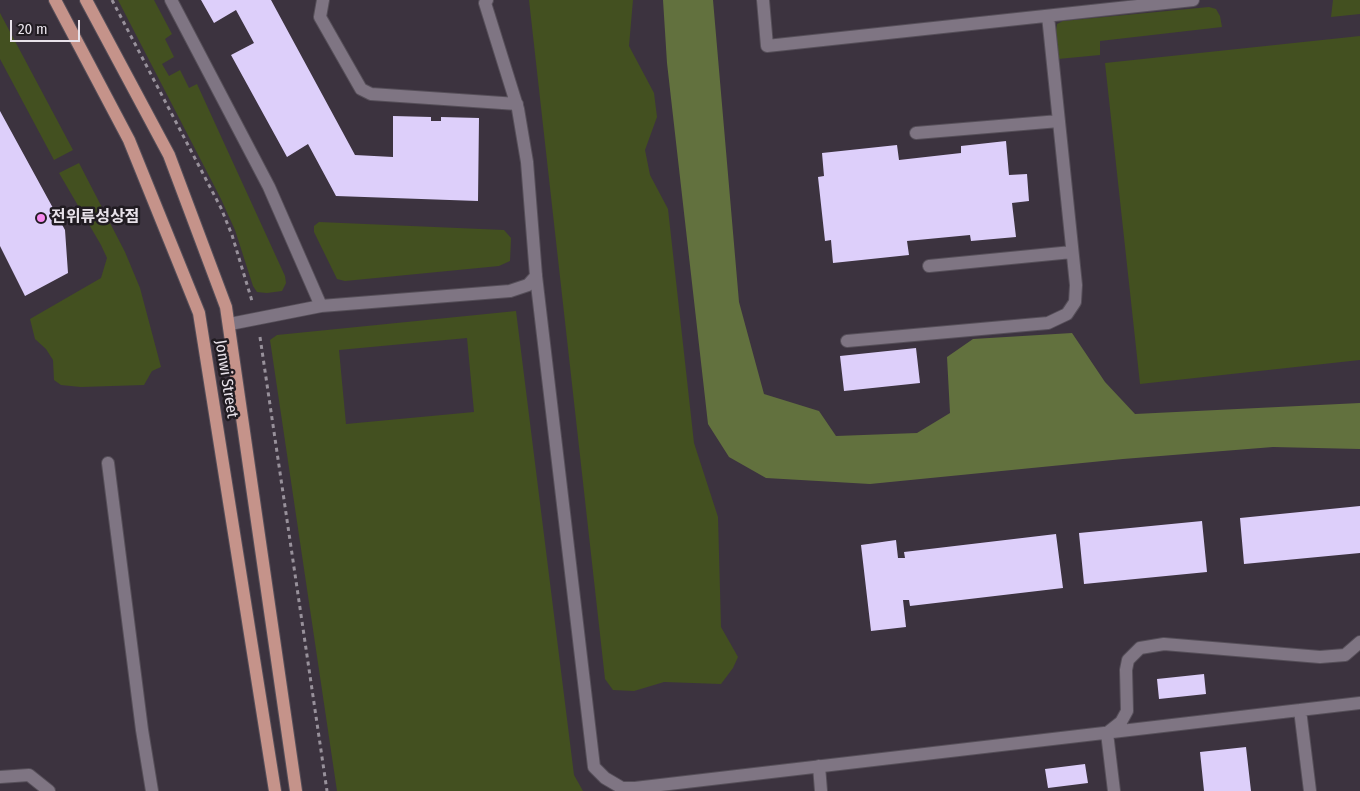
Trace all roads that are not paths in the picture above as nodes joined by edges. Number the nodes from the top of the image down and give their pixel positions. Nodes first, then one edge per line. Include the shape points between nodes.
1 (55, 0) edge
2 (86, 0) edge
3 (172, 0) edge
4 (322, 0) edge
5 (763, 0) edge
6 (1192, 0) edge
7 (484, 1) edge
8 (1048, 16) junction
9 (517, 104) junction
10 (1059, 121) junction
11 (916, 133) dead end
12 (1072, 252) junction
13 (929, 266) dead end
14 (536, 276) junction
15 (321, 306) junction
16 (230, 324) junction
17 (847, 341) dead end
18 (108, 463) dead end
19 (1360, 642) edge
20 (1360, 703) edge
21 (1300, 710) junction
22 (1107, 733) junction
23 (819, 766) junction
24 (0, 777) edge
25 (49, 791) edge
26 (152, 791) edge
27 (275, 791) edge
28 (296, 791) edge
29 (821, 791) edge
30 (1114, 791) edge
31 (1310, 791) edge

1 - 27 main road, Jonwi Street via 129,140 199,313
2 - 16 main road, Jonwi Street via 169,155
3 - 15 street via 269,187
4 - 9 street via 320,17 361,89 371,94
5 - 8 street via 767,46
6 - 8 street
7 - 9 street
8 - 10 street
9 - 14 street via 527,162
10 - 11 street
10 - 12 street
12 - 13 street
12 - 17 street via 1075,302 1067,314 1048,323
14 - 15 street via 528,285 510,291
14 - 23 street via 594,767 622,788 635,788
15 - 16 street
16 - 28 main road, Jonwi Street
18 - 26 street
19 - 22 street via 1345,655 1320,657 1164,644 1140,648 1128,660 1127,711 1121,722
20 - 21 street
21 - 22 street
21 - 31 street
22 - 23 street
22 - 30 street
23 - 29 street
24 - 25 street via 29,775

